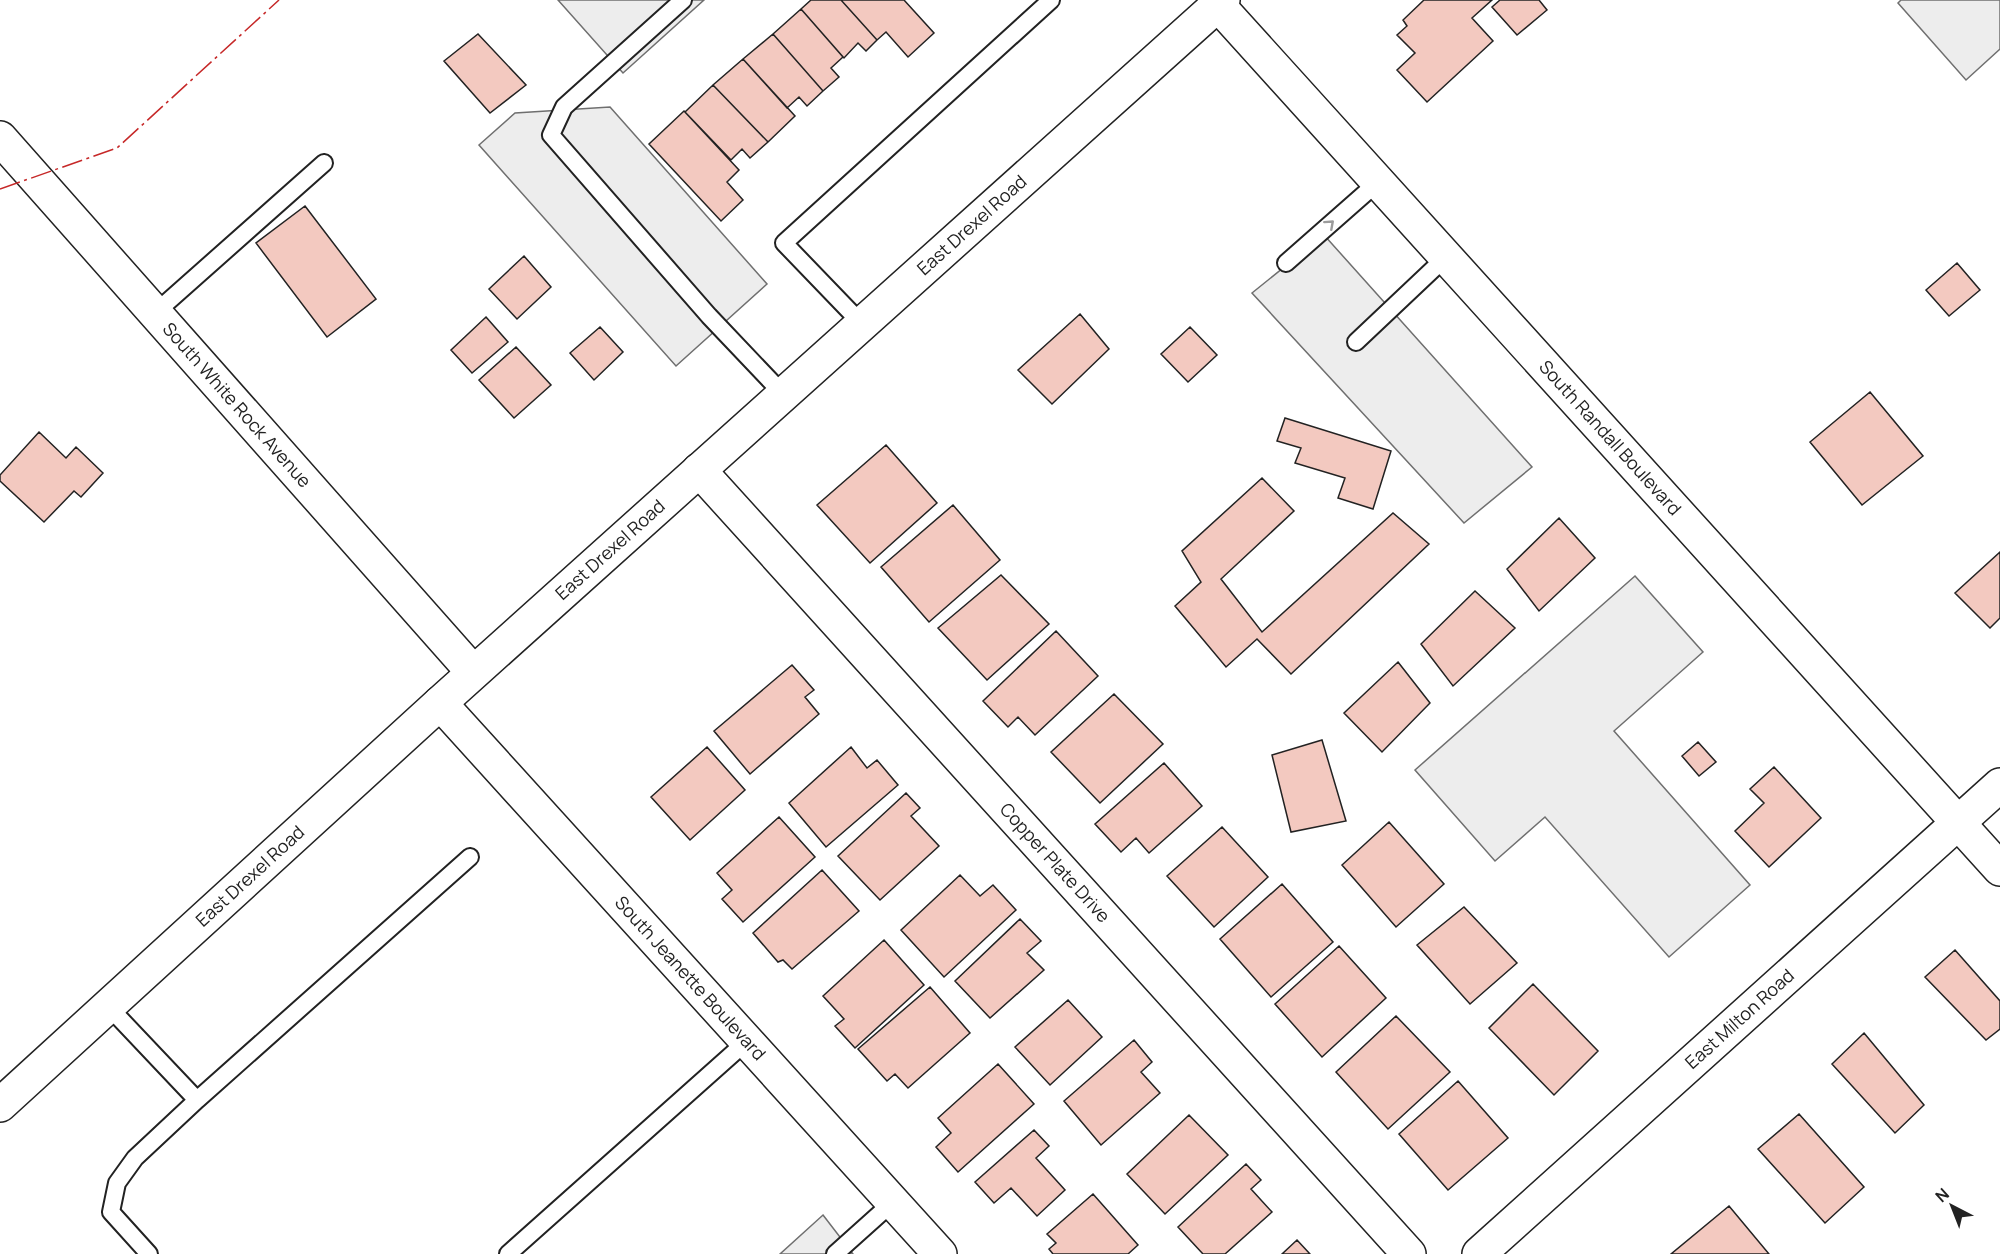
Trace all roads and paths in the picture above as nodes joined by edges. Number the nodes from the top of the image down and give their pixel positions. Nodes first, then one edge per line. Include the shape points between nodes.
1 (683, 0) edge
2 (1051, 0) edge
3 (1221, 3) edge
4 (0, 138) edge
5 (324, 162) dead end
6 (1378, 182) junction
7 (1446, 257) junction
8 (1286, 263) dead end
9 (155, 313) junction
10 (862, 324) junction
11 (1356, 342) dead end
12 (784, 394) junction
13 (699, 470) junction
14 (473, 672) junction
15 (440, 703) junction
16 (2000, 785) edge
17 (1958, 823) junction
18 (470, 857) dead end
19 (2000, 869) edge
20 (108, 1006) junction
21 (747, 1041) junction
22 (197, 1100) junction
23 (0, 1105) edge
24 (893, 1202) junction
25 (149, 1254) edge
26 (508, 1254) edge
27 (836, 1254) edge
28 (940, 1254) edge
29 (1409, 1254) edge
30 (1479, 1254) edge

1 - 12 lane via 564,106 551,135 709,316
2 - 10 lane via 784,243
3 - 6 street, South Randall Boulevard
3 - 10 street, East Drexel Road
4 - 9 street, South White Rock Avenue
5 - 9 lane
6 - 7 street, South Randall Boulevard
8 -> 6 lane
7 - 11 lane
7 - 17 street, South Randall Boulevard
9 - 14 street, South White Rock Avenue
10 - 12 street, East Drexel Road
12 - 13 street, East Drexel Road
13 - 14 street, East Drexel Road
13 - 29 street, Copper Plate Drive
14 - 15 street, East Drexel Road
15 - 20 street, East Drexel Road
15 - 21 street, South Jeanette Boulevard
16 - 17 street, East Milton Road
17 - 19 street, South Randall Boulevard
17 - 30 street, East Milton Road
18 - 22 lane
20 - 22 lane
20 - 23 street, East Drexel Road
21 - 24 street, South Jeanette Boulevard
21 - 26 lane
22 - 25 lane via 135,1158 117,1183 111,1212
24 - 27 lane
24 - 28 street, South Jeanette Boulevard

